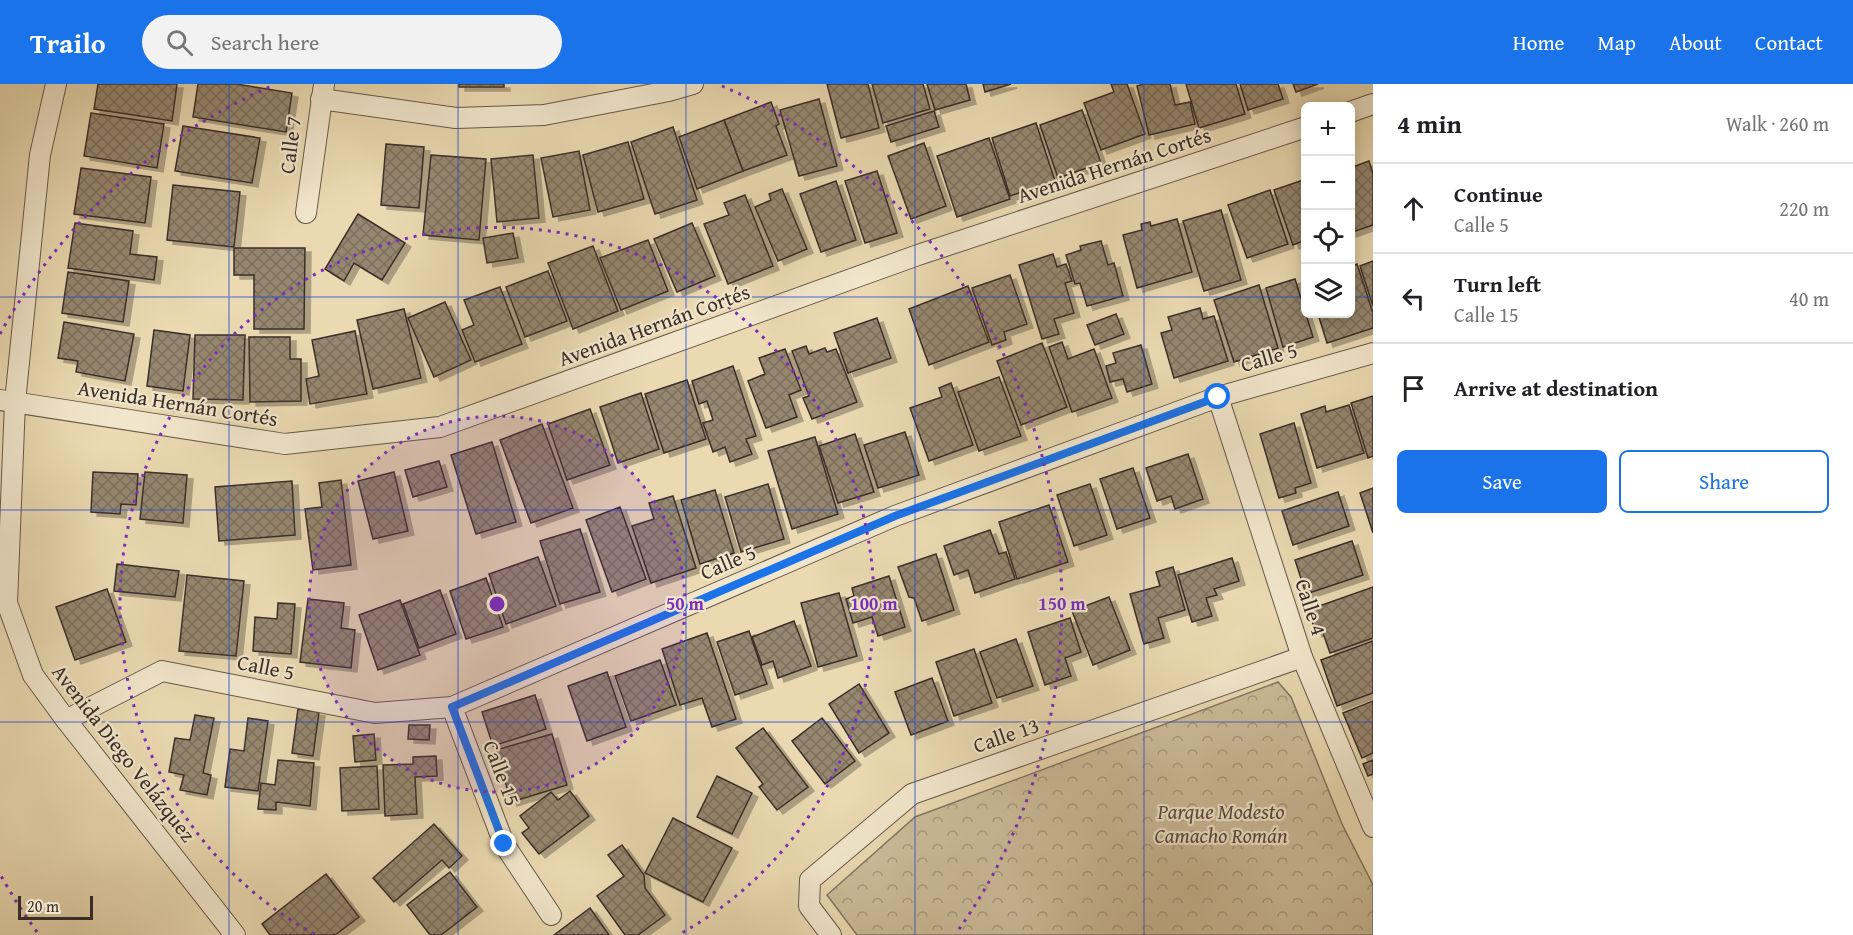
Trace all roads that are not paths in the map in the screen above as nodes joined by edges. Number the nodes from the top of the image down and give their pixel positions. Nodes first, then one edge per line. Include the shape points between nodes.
1 (56, 84) edge
2 (693, 84) edge
3 (322, 91) edge
4 (1373, 104) edge
5 (1355, 110) edge
6 (1301, 128) edge
7 (306, 213) dead end
8 (1373, 353) edge
9 (1218, 397) junction
10 (7, 401) edge
11 (1302, 657) junction
12 (452, 707) junction
13 (66, 720) junction
14 (1373, 827) edge
15 (551, 915) dead end
16 (235, 935) edge
17 (831, 935) edge

1 - 10 street, Avenida Diego Velázquez via 40,155
2 - 3 street via 556,113 456,118
3 - 7 street, Calle 7
4 - 5 street
6 - 10 street, Avenida Hernán Cortés via 918,255 440,428 285,444
8 - 9 street, Calle 5
9 - 11 street, Calle 4
9 - 12 street, Calle 5 via 895,516
10 - 13 street, Avenida Diego Velázquez via 8,603 33,675
11 - 14 street, Calle 4
11 - 17 street, Calle 13 via 912,794 810,880 809,906
12 - 13 street, Calle 5 via 375,713 162,671
12 - 15 street, Calle 15 via 504,844
13 - 16 street, Avenida Diego Velázquez

